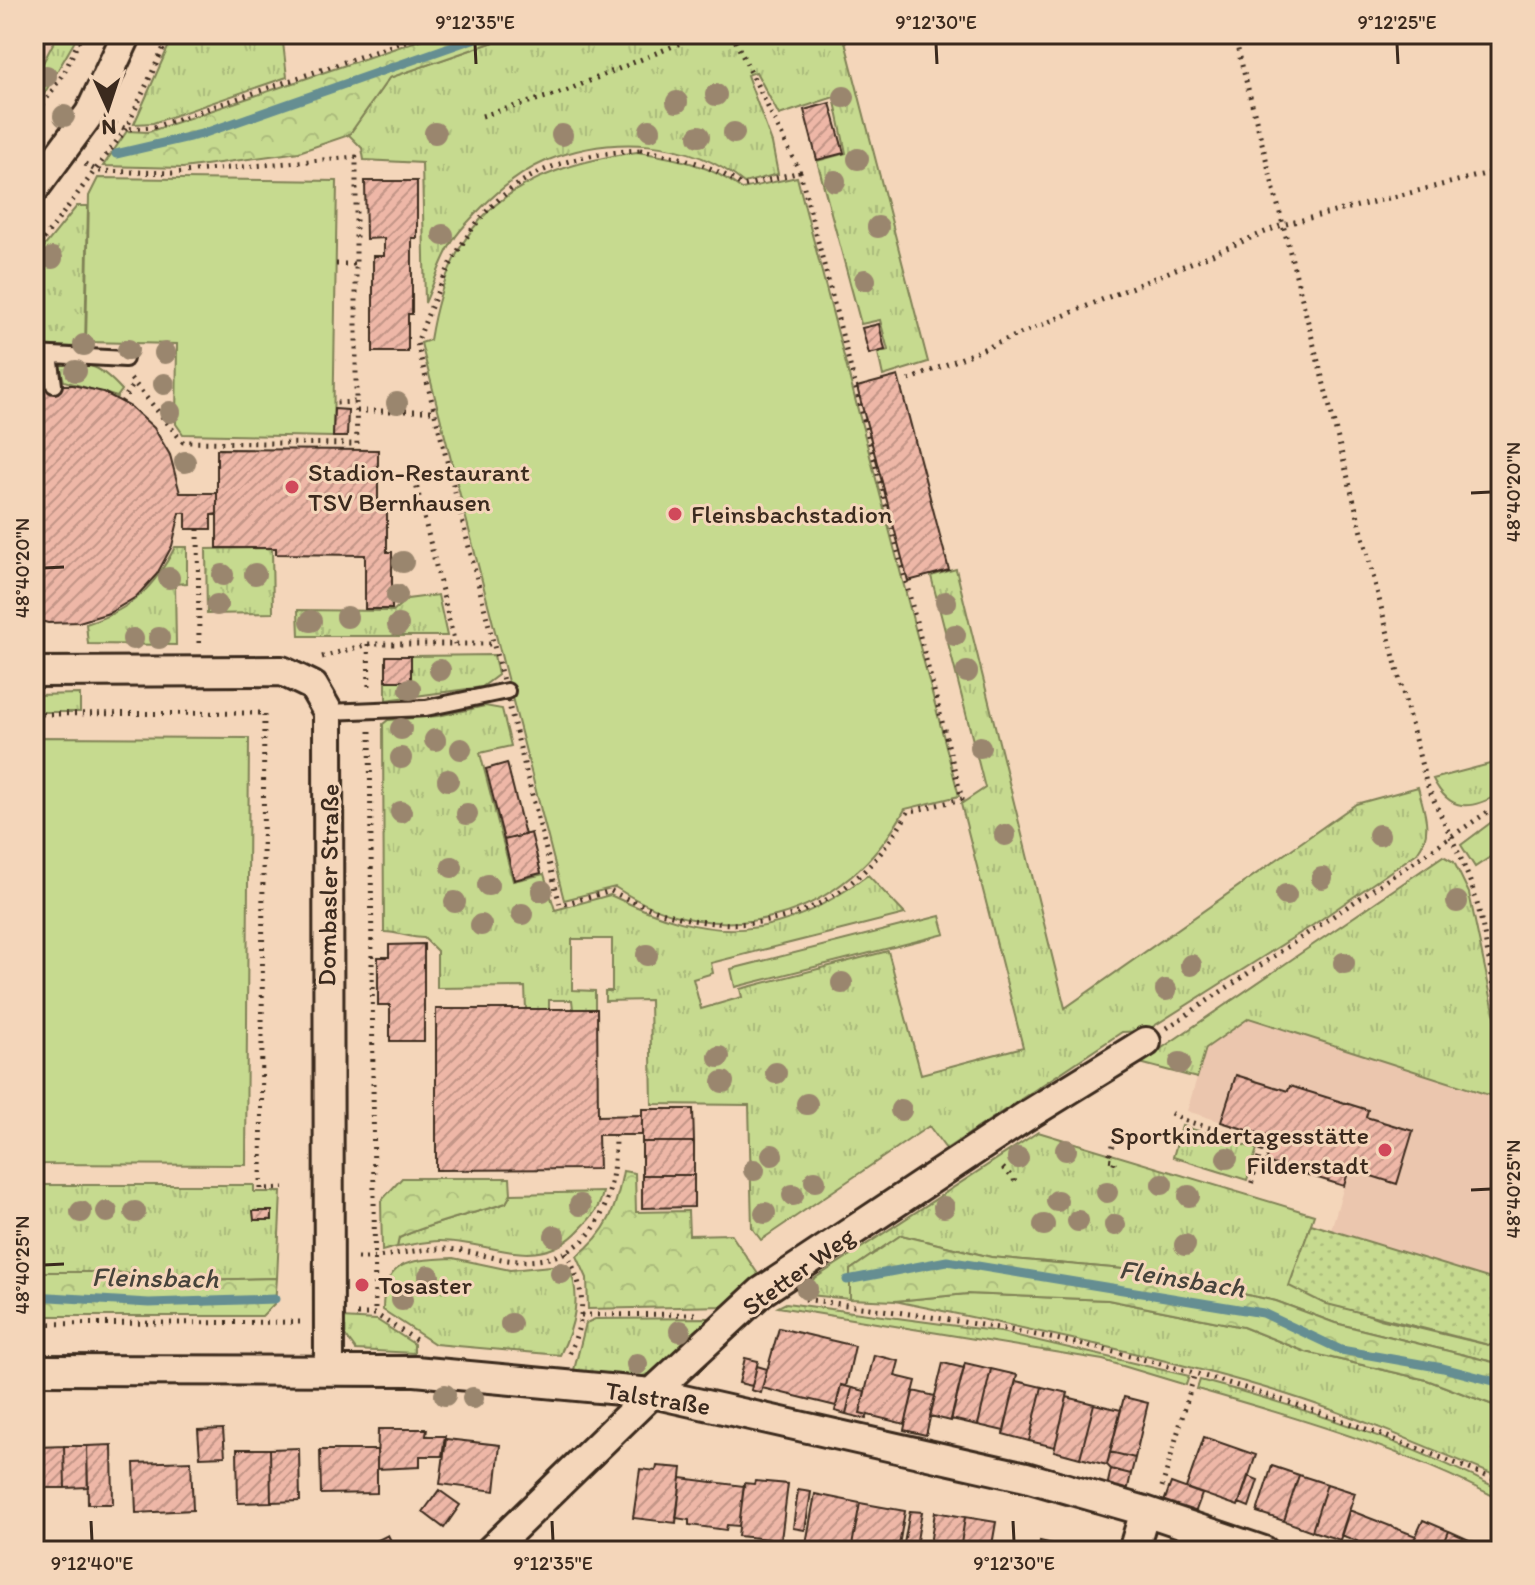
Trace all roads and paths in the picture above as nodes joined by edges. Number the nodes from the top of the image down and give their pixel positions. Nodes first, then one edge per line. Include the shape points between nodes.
1 (82, 34) edge
2 (127, 34) edge
3 (170, 34) edge
4 (426, 34) edge
5 (702, 34) edge
6 (732, 34) edge
7 (1234, 34) edge
8 (90, 113) junction
9 (482, 116) dead end
10 (34, 118) edge
11 (126, 129) junction
12 (63, 151) junction
13 (1501, 170) edge
14 (97, 171) junction
15 (800, 172) junction
16 (34, 189) edge
17 (1282, 225) junction
18 (34, 252) edge
19 (336, 264) dead end
20 (356, 264) junction
21 (34, 354) edge
22 (50, 355) junction
23 (125, 359) joint
24 (909, 380) dead end
25 (54, 385) dead end
26 (133, 385) junction
27 (122, 402) dead end
28 (356, 402) junction
29 (334, 403) dead end
30 (357, 411) junction
31 (432, 411) junction
32 (411, 464) dead end
33 (198, 529) dead end
34 (368, 644) junction
35 (455, 644) junction
36 (495, 644) junction
37 (199, 652) dead end
38 (310, 661) dead end
39 (34, 672) edge
40 (507, 691) junction
41 (370, 710) junction
42 (328, 712) junction
43 (34, 714) edge
44 (1501, 803) edge
45 (1449, 840) junction
46 (1501, 1015) edge
47 (1146, 1042) joint
48 (1171, 1113) dead end
49 (615, 1135) dead end
50 (1113, 1145) dead end
51 (1113, 1166) dead end
52 (1251, 1185) dead end
53 (284, 1188) dead end
54 (566, 1252) junction
55 (345, 1258) dead end
56 (375, 1259) junction
57 (761, 1292) junction
58 (738, 1313) junction
59 (375, 1314) junction
60 (581, 1315) junction
61 (327, 1318) junction
62 (34, 1324) edge
63 (431, 1350) dead end
64 (566, 1361) dead end
65 (34, 1370) edge
66 (329, 1370) junction
67 (1195, 1373) junction
68 (652, 1393) junction
69 (1501, 1482) edge
70 (1150, 1512) junction
71 (490, 1551) edge
72 (1133, 1551) edge
73 (1264, 1551) edge

1 - 10 path
2 - 8 street
3 - 11 path
4 - 11 path via 154,127
5 - 9 path via 563,92
6 - 15 path
7 - 17 path
8 - 11 path
8 - 12 street
11 - 14 path
12 - 14 path
12 - 16 street
13 - 17 path
14 - 18 path
14 - 20 path via 172,173 356,157
15 - 31 path via 743,186 718,169 640,150 571,159 532,176 475,222 435,294 417,343
15 - 40 path via 962,799 908,812 858,877 794,915 731,926 690,922 611,891 560,905
17 - 24 path
17 - 45 path via 1426,782
19 - 20 path
20 - 28 path
21 - 22 lane
22 - 23 lane
22 - 25 lane
23 - 26 path
26 - 27 path
26 - 30 path via 183,442 357,444
28 - 29 path
28 - 30 path
30 - 31 path
31 - 36 path
32 - 35 path
33 - 37 path
34 - 35 path
34 - 38 path
34 - 41 path
35 - 36 path
36 - 40 path
39 - 42 street via 282,671 313,686
40 - 41 lane via 426,708
41 - 42 lane
41 - 56 path
42 - 61 street, Dombasler Straße
43 - 53 path via 264,713 261,1189
44 - 45 path
45 - 46 path via 1478,906
45 - 47 path
47 - 57 street, Stetter Weg
48 - 52 path via 1263,1144
49 - 54 path via 615,1170 605,1213
50 - 51 path via 1108,1159 1115,1160
54 - 56 path via 522,1261 442,1249
54 - 60 path via 581,1282
55 - 56 path
56 - 59 path
57 - 58 street, Stetter Weg
57 - 67 path via 977,1323
58 - 60 path
58 - 68 street, Stetter Weg
59 - 61 path
59 - 63 path
60 - 64 path
61 - 62 path via 284,1324
61 - 66 street, Dombasler Straße
65 - 66 street, Talstraße
66 - 68 street, Talstraße via 498,1376
67 - 69 path via 1352,1422
67 - 70 path
68 - 70 street, Talstraße via 913,1450
68 - 71 street, Stetter Weg
70 - 72 street
70 - 73 street, Talstraße

